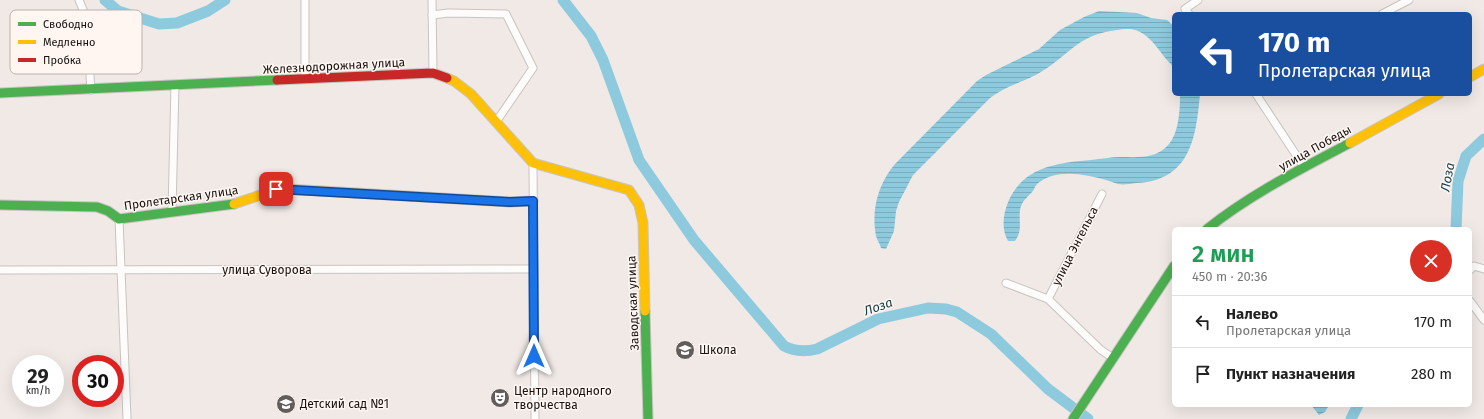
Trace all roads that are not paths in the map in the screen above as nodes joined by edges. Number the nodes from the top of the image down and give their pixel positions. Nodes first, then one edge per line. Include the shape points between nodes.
1 (79, 0) edge
2 (304, 0) edge
3 (432, 0) edge
4 (1198, 0) edge
5 (1409, 0) edge
6 (83, 10) edge
7 (1187, 12) edge
8 (1386, 12) edge
9 (432, 15) junction
10 (1484, 69) edge
11 (433, 73) junction
12 (90, 74) edge
13 (1472, 76) edge
14 (304, 79) junction
15 (175, 85) junction
16 (91, 90) junction
17 (0, 93) edge
18 (1257, 96) edge
19 (1435, 96) edge
20 (496, 122) junction
21 (533, 162) junction
22 (1304, 167) junction
23 (1102, 194) dead end
24 (533, 201) junction
25 (0, 205) edge
26 (172, 211) junction
27 (119, 219) junction
28 (1210, 227) edge
29 (1472, 268) edge
30 (534, 269) junction
31 (1172, 269) edge
32 (1484, 269) edge
33 (0, 270) edge
34 (121, 271) junction
35 (1006, 283) dead end
36 (1048, 299) junction
37 (1472, 303) edge
38 (1484, 320) edge
39 (1113, 358) junction
40 (127, 419) edge
41 (534, 419) edge
42 (648, 419) edge
43 (1073, 419) edge

1 - 6 street
2 - 14 street
3 - 9 street
4 - 7 street
5 - 8 street
9 - 11 street
9 - 20 street via 506,14 533,68
10 - 13 street
11 - 14 street, Железнодорожная улица
11 - 20 street, Железнодорожная улица via 454,81 471,94
12 - 16 street
14 - 15 street, Железнодорожная улица
15 - 16 street, Железнодорожная улица
15 - 26 street
16 - 17 street, Железнодорожная улица
18 - 22 street
19 - 22 street, улица Победы
20 - 21 street, Железнодорожная улица
21 - 24 street
21 - 42 street, Заводская улица via 629,190 641,208
22 - 28 street, улица Победы via 1244,202
23 - 36 street, улица Энгельса
24 - 26 street, Пролетарская улица via 510,202 287,188 267,191 228,205
24 - 30 street
25 - 27 street, Пролетарская улица via 97,207
26 - 27 street, Пролетарская улица
27 - 34 street
29 - 32 street via 1477,266
30 - 34 street, улица Суворова
30 - 41 street
31 - 39 street
33 - 34 street, улица Суворова
34 - 40 street
35 - 36 street
36 - 39 street via 1101,350
37 - 38 street
39 - 43 street

